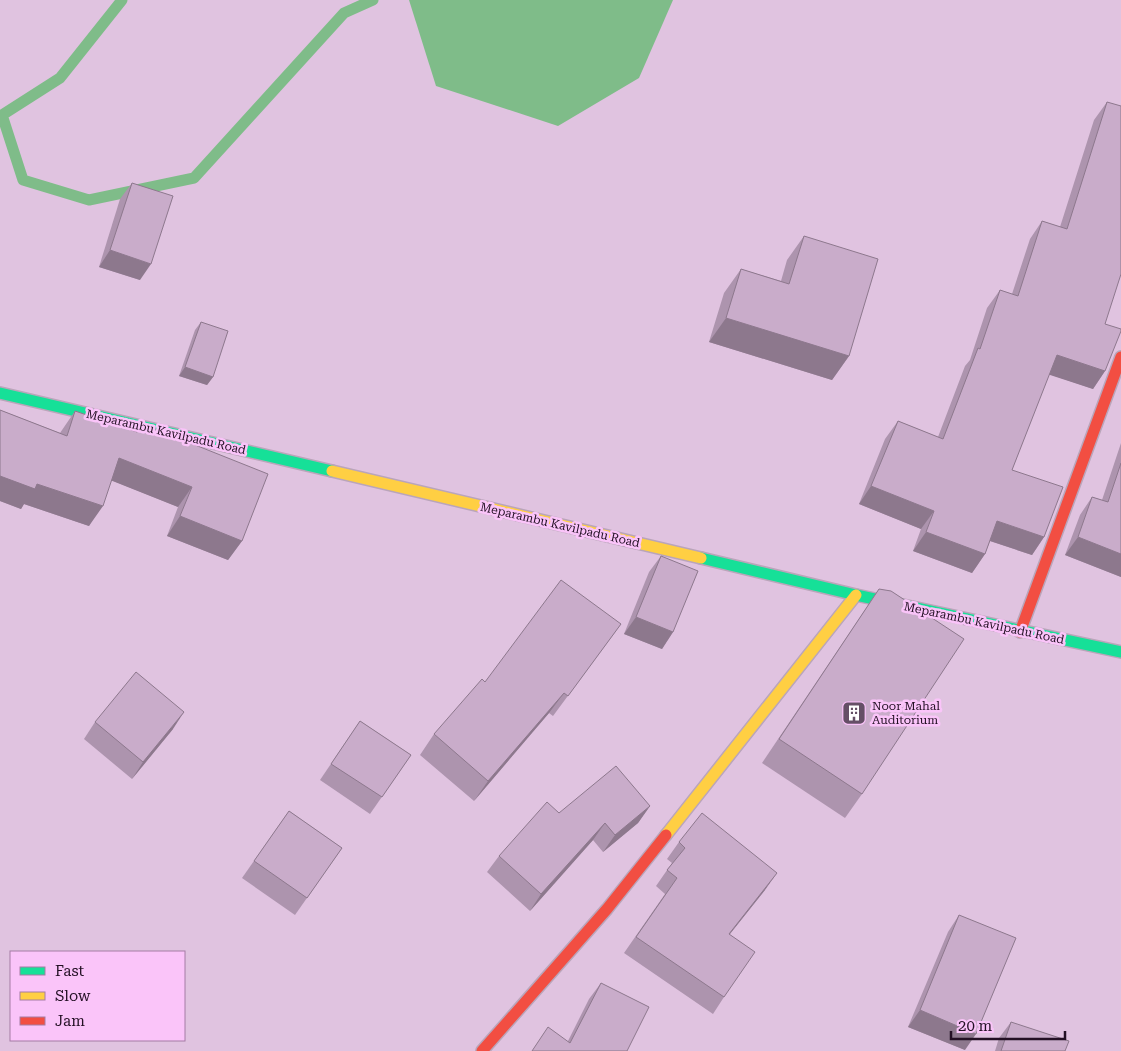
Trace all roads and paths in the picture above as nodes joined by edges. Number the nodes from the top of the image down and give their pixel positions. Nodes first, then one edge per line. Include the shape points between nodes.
1 (1121, 357) edge
2 (0, 393) edge
3 (856, 595) junction
4 (1020, 632) junction
5 (1121, 652) edge
6 (482, 1051) edge

1 - 4 main road
2 - 3 main road, Meparambu Kavilpadu Road
3 - 4 main road, Meparambu Kavilpadu Road
3 - 6 main road via 607,909
4 - 5 main road, Meparambu Kavilpadu Road

